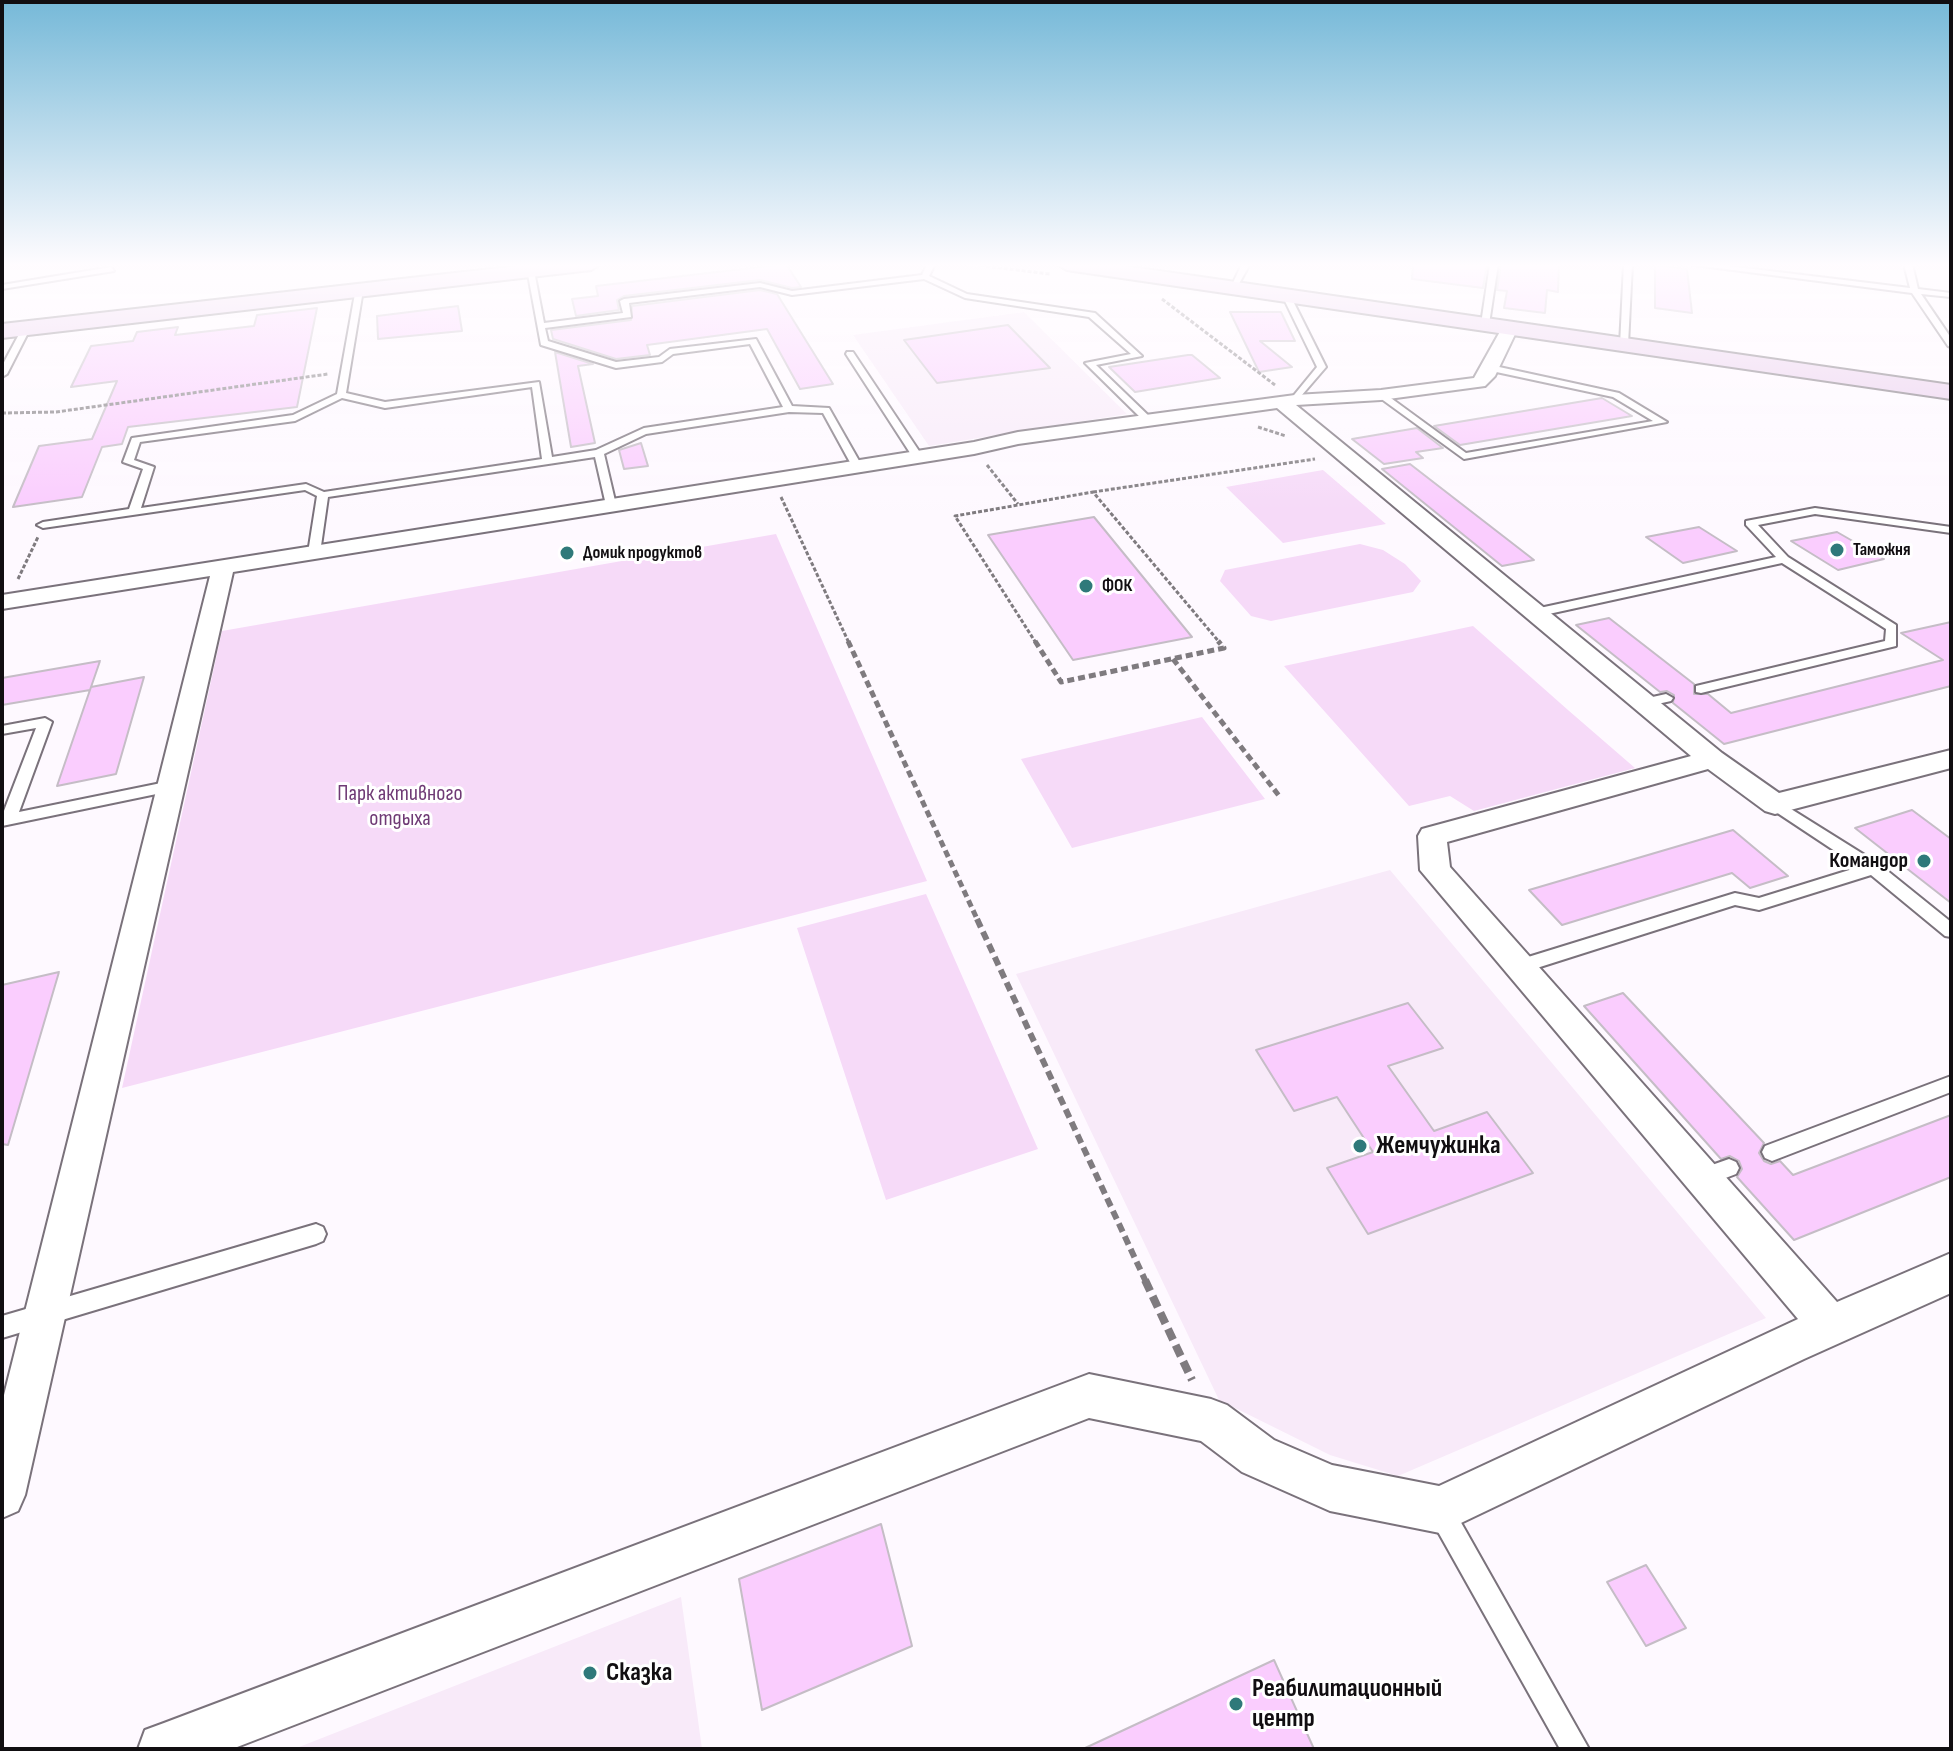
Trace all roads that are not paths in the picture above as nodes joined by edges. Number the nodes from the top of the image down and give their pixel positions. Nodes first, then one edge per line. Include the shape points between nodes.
1 (17, 346) edge
2 (349, 346) edge
3 (553, 346) edge
4 (717, 346) edge
5 (755, 346) edge
6 (1126, 346) edge
7 (1311, 346) edge
8 (1501, 346) edge
9 (1629, 346) edge
10 (850, 354) dead end
11 (1490, 368) junction
12 (2, 374) edge
13 (1951, 392) edge
14 (341, 395) junction
15 (1381, 395) junction
16 (1288, 402) junction
17 (789, 409) junction
18 (1149, 421) junction
19 (599, 453) junction
20 (918, 457) junction
21 (547, 461) junction
22 (857, 466) junction
23 (323, 495) junction
24 (611, 505) junction
25 (134, 512) junction
26 (43, 525) road end
27 (1951, 530) edge
28 (314, 553) junction
29 (1784, 559) junction
30 (223, 569) junction
31 (5, 601) edge
32 (1535, 613) junction
33 (1701, 689) dead end
34 (2, 730) edge
35 (1712, 759) junction
36 (1951, 759) edge
37 (171, 786) junction
38 (1775, 804) junction
39 (6, 820) edge
40 (1873, 868) junction
41 (1951, 931) edge
42 (1518, 967) junction
43 (1951, 1084) edge
44 (1772, 1152) dead end
45 (316, 1234) dead end
46 (1951, 1273) edge
47 (45, 1314) junction
48 (1831, 1326) junction
49 (2, 1327) edge
50 (2, 1495) edge
51 (1440, 1510) junction
52 (164, 1749) edge
53 (1575, 1749) edge

1 - 12 lane
2 - 14 lane
3 - 4 lane via 616,365
5 - 17 lane
6 - 18 lane via 1138,356 1089,363
7 - 16 lane via 1322,367
8 - 11 street
9 - 13 street
10 - 20 lane
11 - 15 street via 1479,382
11 - 15 lane via 1616,395 1662,422 1464,456
14 - 21 lane via 385,405 536,384
14 - 25 lane via 295,418 136,440 128,462 149,467
15 - 16 street
16 - 18 street
16 - 32 street
17 - 19 lane via 644,431
17 - 22 lane via 826,410
18 - 20 street
19 - 21 lane
19 - 24 lane
20 - 22 street
21 - 23 lane
22 - 24 street
23 - 25 lane via 306,487
23 - 28 lane
24 - 28 street
25 - 26 lane
27 - 29 lane via 1815,511 1750,523
28 - 30 street
29 - 32 lane
29 - 33 lane via 1892,628 1891,643
30 - 31 street
30 - 37 street
32 - 35 street via 1655,700
34 - 39 lane via 45,722
35 - 38 street
35 - 42 street via 1432,836 1435,870
36 - 38 street
37 - 39 lane
37 - 47 street
38 - 40 lane
40 - 41 lane
40 - 42 lane via 1759,904 1735,899
42 - 48 street via 1716,1173
43 - 44 lane
45 - 47 lane
46 - 48 street
47 - 49 lane
47 - 50 street
48 - 51 street
51 - 52 street via 1330,1488 1258,1456 1211,1421 1089,1396
51 - 53 lane

